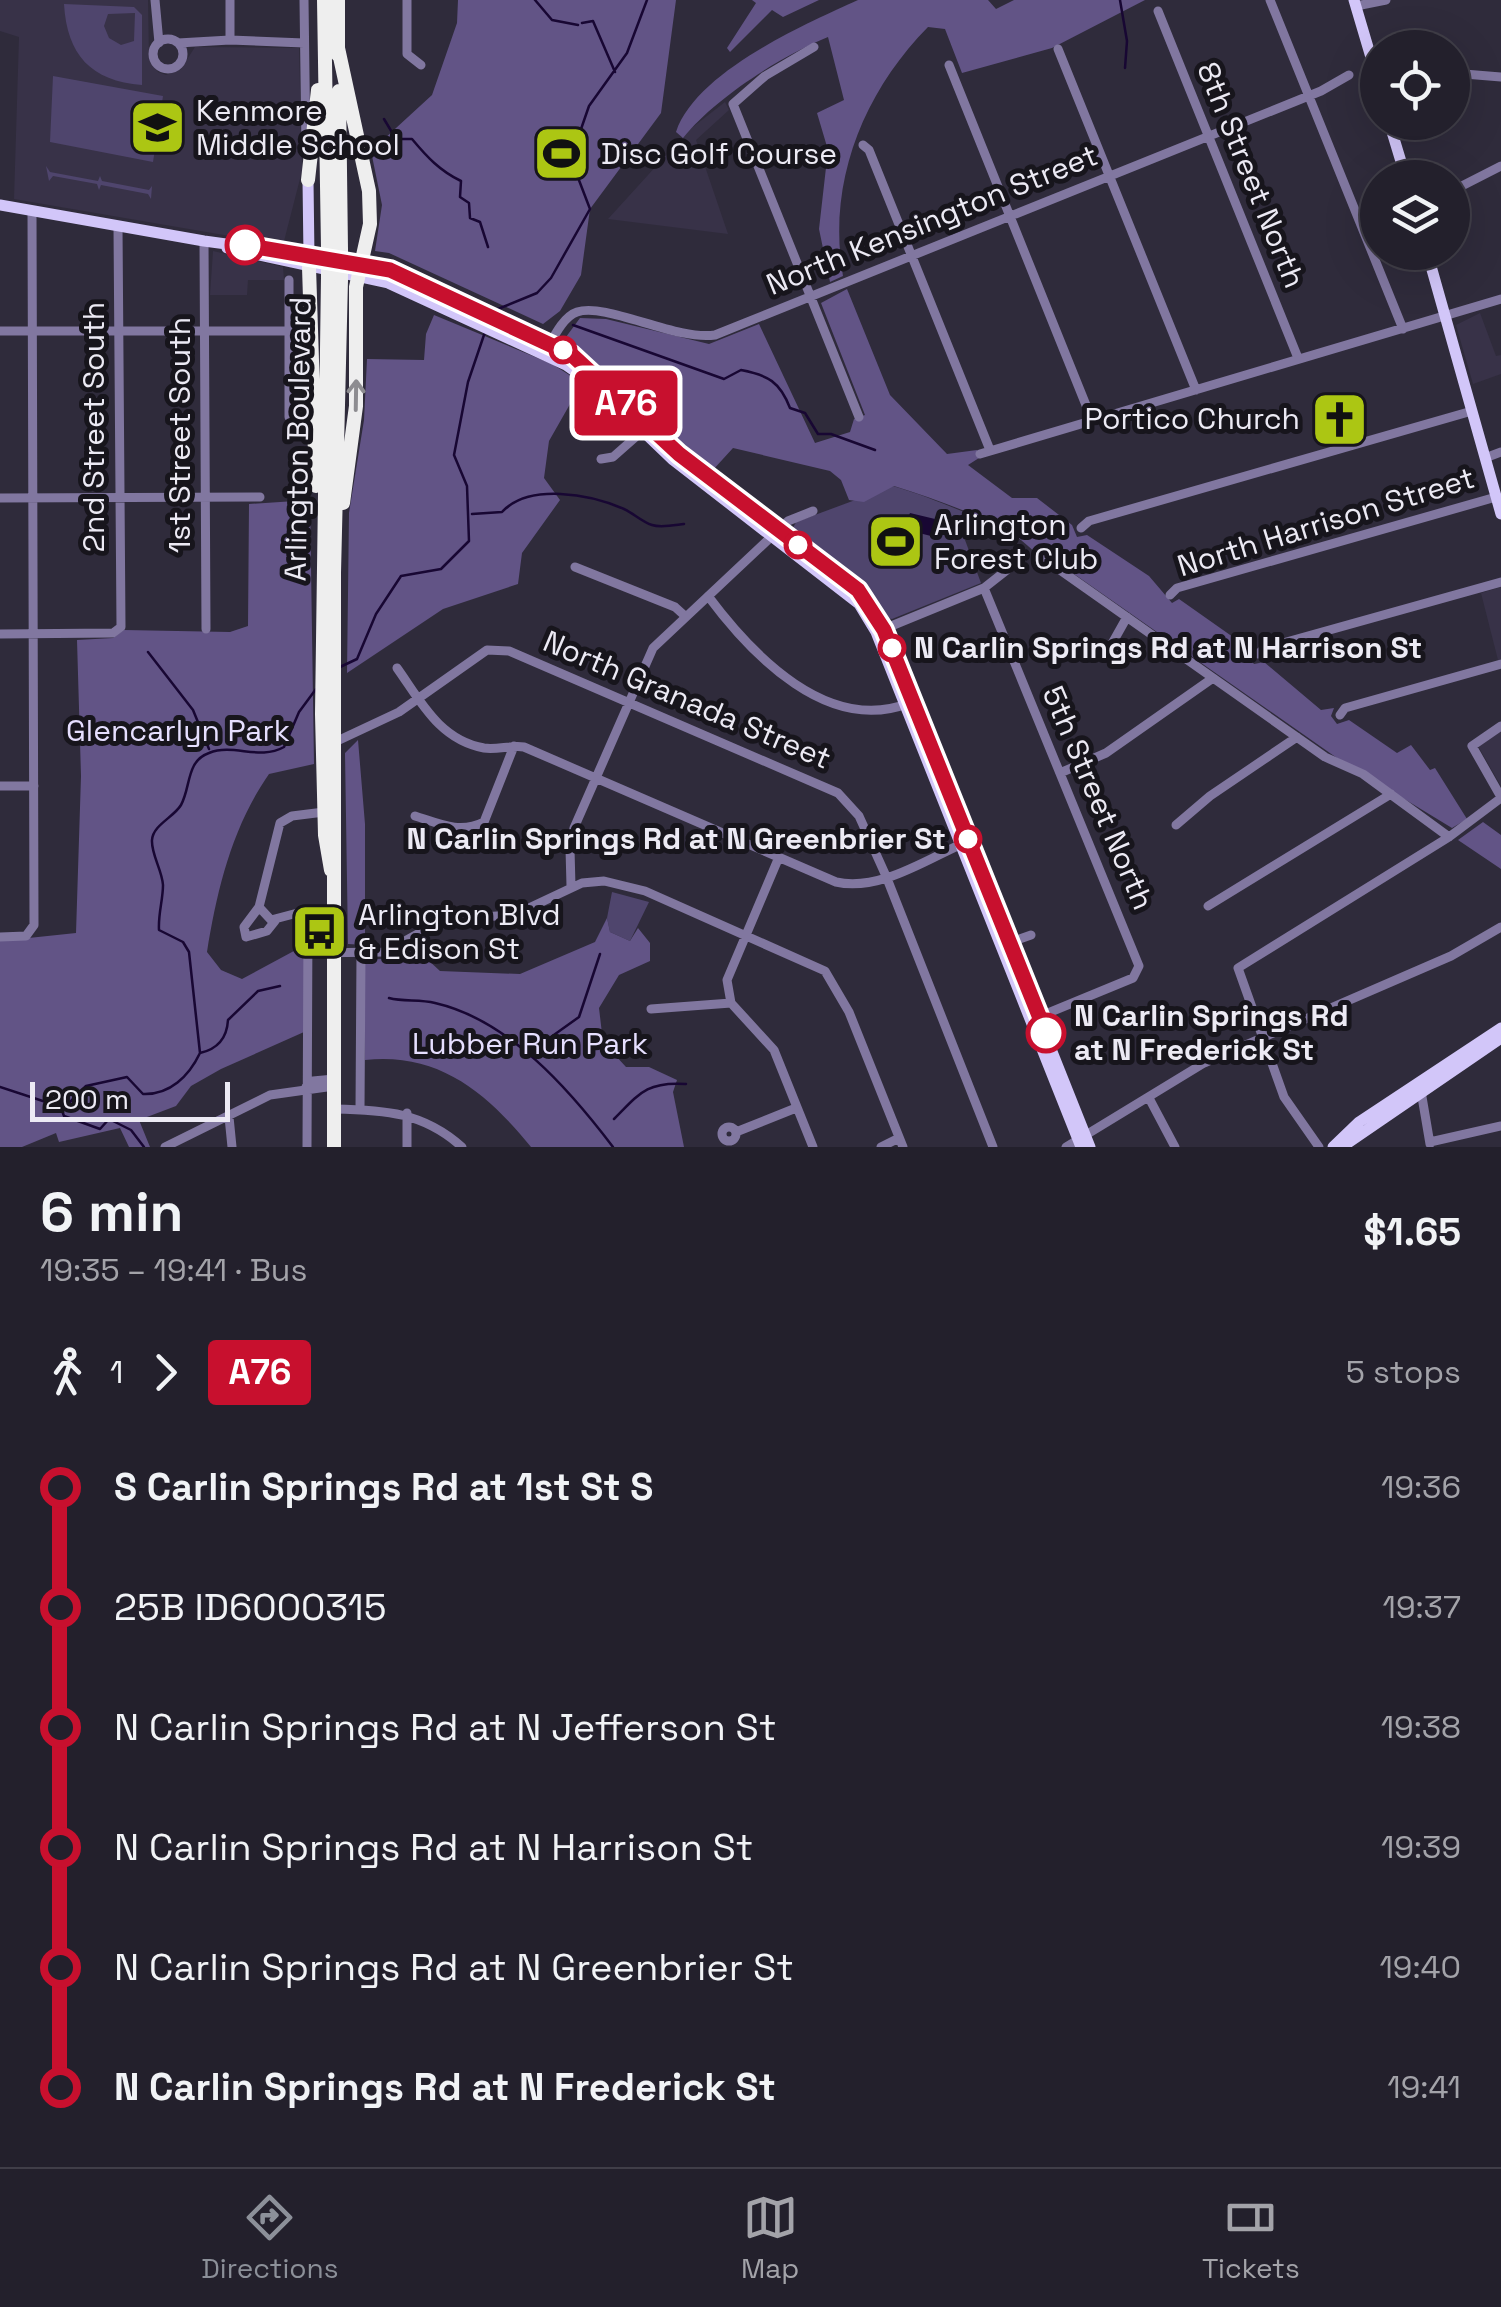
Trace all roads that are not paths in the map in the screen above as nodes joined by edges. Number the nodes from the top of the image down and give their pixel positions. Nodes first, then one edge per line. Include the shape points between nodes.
1 (155, 0) edge
2 (230, 0) edge
3 (304, 0) edge
4 (324, 0) edge
5 (338, 0) edge
6 (407, 0) edge
7 (1270, 0) edge
8 (1386, 0) edge
9 (1355, 3) edge
10 (1158, 11) dead end
11 (1364, 30) edge
12 (230, 40) junction
13 (159, 43) junction
14 (178, 43) junction
15 (304, 43) junction
16 (331, 44) junction
17 (814, 47) dead end
18 (1058, 49) dead end
19 (421, 65) dead end
20 (949, 65) dead end
21 (1470, 74) edge
22 (1349, 76) dead end
23 (1501, 77) edge
24 (1307, 95) junction
25 (1208, 134) junction
26 (863, 145) dead end
27 (1501, 166) edge
28 (1108, 175) junction
29 (308, 180) junction
30 (1470, 182) edge
31 (0, 206) edge
32 (32, 211) junction
33 (1010, 214) junction
34 (118, 227) junction
35 (204, 241) junction
36 (276, 249) junction
37 (911, 256) junction
38 (259, 257) junction
39 (309, 260) junction
40 (360, 268) junction
41 (1431, 270) edge
42 (289, 280) dead end
43 (812, 296) junction
44 (1501, 299) edge
45 (1444, 317) junction
46 (1403, 329) junction
47 (204, 330) junction
48 (0, 331) edge
49 (34, 331) junction
50 (290, 331) junction
51 (118, 332) junction
52 (547, 349) junction
53 (1298, 358) junction
54 (1196, 390) junction
55 (1472, 411) junction
56 (859, 416) dead end
57 (290, 417) dead end
58 (1092, 420) junction
59 (645, 428) junction
60 (1501, 452) edge
61 (1485, 458) junction
62 (602, 460) dead end
63 (260, 496) dead end
64 (205, 497) junction
65 (1496, 497) junction
66 (0, 498) edge
67 (34, 498) junction
68 (120, 498) junction
69 (813, 510) dead end
70 (1501, 514) edge
71 (1081, 528) dead end
72 (776, 533) junction
73 (1022, 558) dead end
74 (1043, 558) dead end
75 (575, 567) dead end
76 (328, 573) junction
77 (1501, 582) edge
78 (984, 588) junction
79 (1170, 594) dead end
80 (708, 596) junction
81 (685, 616) junction
82 (1127, 617) junction
83 (206, 629) dead end
84 (880, 631) junction
85 (0, 634) edge
86 (35, 634) junction
87 (1110, 649) dead end
88 (1258, 654) dead end
89 (1501, 664) edge
90 (397, 668) dead end
91 (1214, 678) junction
92 (416, 700) junction
93 (629, 702) junction
94 (909, 703) junction
95 (1340, 715) dead end
96 (1501, 726) edge
97 (1297, 736) junction
98 (335, 742) junction
99 (514, 746) junction
100 (1060, 773) junction
101 (596, 777) junction
102 (0, 786) edge
103 (34, 786) junction
104 (1391, 794) junction
105 (1501, 798) edge
106 (324, 812) junction
107 (415, 816) dead end
108 (1176, 825) dead end
109 (1449, 836) junction
110 (965, 843) junction
111 (779, 857) junction
112 (886, 876) junction
113 (333, 878) junction
114 (571, 886) junction
115 (1208, 906) dead end
116 (259, 907) junction
117 (275, 920) junction
118 (1501, 928) edge
119 (746, 934) junction
120 (1031, 935) dead end
121 (0, 936) edge
122 (1006, 944) junction
123 (310, 952) junction
124 (334, 952) junction
125 (361, 953) junction
126 (731, 1003) junction
127 (651, 1009) dead end
128 (1036, 1018) junction
129 (1501, 1028) edge
130 (1261, 1035) junction
131 (1501, 1038) edge
132 (334, 1083) junction
133 (306, 1087) junction
134 (1420, 1087) junction
135 (1149, 1098) junction
136 (796, 1108) junction
137 (334, 1110) junction
138 (360, 1110) junction
139 (407, 1113) junction
140 (229, 1117) junction
141 (1501, 1126) edge
142 (736, 1132) dead end
143 (901, 1142) edge
144 (1084, 1142) edge
145 (1430, 1144) edge
146 (165, 1147) edge
147 (232, 1147) edge
148 (307, 1147) edge
149 (334, 1147) edge
150 (407, 1147) edge
151 (462, 1147) edge
152 (814, 1147) edge
153 (881, 1147) edge
154 (993, 1147) edge
155 (1066, 1147) edge
156 (1175, 1147) edge
157 (1319, 1147) edge
158 (1332, 1147) edge
159 (1342, 1147) edge

1 - 13 street
2 - 12 street
3 - 15 street
4 - 16 highway, Arlington Boulevard
5 - 16 highway, Arlington Boulevard
6 - 19 street via 406,54
7 - 24 street
8 - 9 street
9 - 11 main road
10 - 25 street, 8th Street North
12 - 14 street
12 - 15 street
13 - 14 street
13 - 14 street via 154,59 166,69 182,58
15 - 29 street
16 - 29 highway
16 - 40 highway via 369,192
16 - 76 highway, Arlington Boulevard, bridge via 335,277
17 - 43 street via 733,104
18 - 28 street
20 - 33 street
21 - 23 street
22 - 24 street, North Kensington Street
24 - 25 street, North Kensington Street
24 - 46 street
25 - 28 street, North Kensington Street
25 - 53 street, 8th Street North
26 - 37 street
27 - 30 street
28 - 33 street, North Kensington Street
28 - 54 street
29 - 39 main road
31 - 32 main road
32 - 34 main road
32 - 49 street
33 - 37 street, North Kensington Street
33 - 58 street
34 - 35 main road
34 - 51 street, 2nd Street South
35 - 36 main road
35 - 38 main road
35 - 47 street, 1st Street South
36 - 38 main road
36 - 39 main road
37 - 43 street, North Kensington Street
37 - 58 street via 985,452
38 - 39 main road
39 - 40 main road
39 - 76 highway via 311,412
40 - 52 main road
76 -> 40 highway via 356,406
41 - 45 main road
42 - 50 street
43 - 52 street, North Kensington Street via 705,337 576,312
43 - 56 street
44 - 45 street
45 - 46 street
45 - 55 main road
46 - 53 street
47 - 50 street
47 - 51 street
47 - 64 street, 1st Street South
48 - 49 street
49 - 51 street
49 - 67 street
50 - 57 street
51 - 68 street, 2nd Street South
52 - 59 main road
53 - 54 street
54 - 58 street
55 - 61 main road
55 - 71 street
59 - 62 street
59 - 72 main road
60 - 61 street, North Harrison Street
61 - 65 main road
63 - 64 street
64 - 68 street
64 - 83 street, 1st Street South
65 - 70 main road
65 - 79 street, North Harrison Street
66 - 67 street
67 - 68 street
67 - 86 street
68 - 86 street, 2nd Street South via 120,627 113,634
69 - 72 street
72 - 80 street
72 - 84 main road via 852,597
73 - 78 street
74 - 82 street
75 - 81 street
76 - 98 highway, Arlington Boulevard
76 - 106 highway, Arlington Boulevard
77 - 88 street
78 - 84 street
78 - 100 street, 5th Street North
80 - 81 street
80 - 94 street via 750,650 810,691 864,712 883,714
81 - 93 street via 653,648
82 - 87 street
82 - 91 street
84 - 94 main road
85 - 86 street
86 - 103 street
89 - 95 street via 1345,708
90 - 92 street
91 - 97 street
91 - 100 street via 1106,754
92 - 93 street, North Granada Street via 487,650 508,651
92 - 98 street, North Granada Street
92 - 99 street via 458,737 484,748
93 - 101 street
93 - 112 street, North Granada Street via 838,793 859,816
94 - 110 main road
96 - 105 street via 1472,746
97 - 104 street
97 - 108 street
98 - 113 highway, Arlington Boulevard
99 - 101 street
99 - 107 street via 484,822 457,829
100 - 128 street, 5th Street North via 1138,972
101 - 111 street
101 - 114 street via 570,849
102 - 103 street
103 - 121 street via 34,925 26,936
104 - 109 street
104 - 115 street
105 - 109 street
106 - 113 highway, Arlington Boulevard
106 - 116 street via 280,823
109 - 130 street via 1238,968
110 - 112 street
110 - 122 main road
111 - 112 street via 856,886
111 - 119 street
112 - 154 street, North Granada Street
113 - 124 highway, Arlington Boulevard
114 - 119 street via 630,886
114 - 125 street via 514,915 454,916 396,948
116 - 117 street
116 - 117 street via 244,928 246,936
117 - 123 street via 305,911
118 - 130 street via 1451,956
119 - 126 street via 727,980
119 - 143 street via 807,960 836,985
120 - 122 street
122 - 128 main road
123 - 124 street
123 - 133 street
124 - 125 street
124 - 132 highway, Arlington Boulevard
125 - 138 street
126 - 127 street
126 - 136 street via 774,1050
128 - 144 main road
129 - 134 main road
130 - 135 street
130 - 157 street via 1284,1097
131 - 134 main road
132 - 133 street
132 - 137 highway, Arlington Boulevard
133 - 140 street via 270,1095
133 - 148 street
134 - 145 street
134 - 158 main road via 1359,1122
134 - 159 main road
135 - 144 street
135 - 156 street
136 - 142 street
136 - 152 street
137 - 138 street
137 - 149 highway, Arlington Boulevard
138 - 139 street
139 - 150 street
139 - 151 street
140 - 146 street
140 - 147 street
141 - 145 street
143 - 153 street
144 - 155 street

